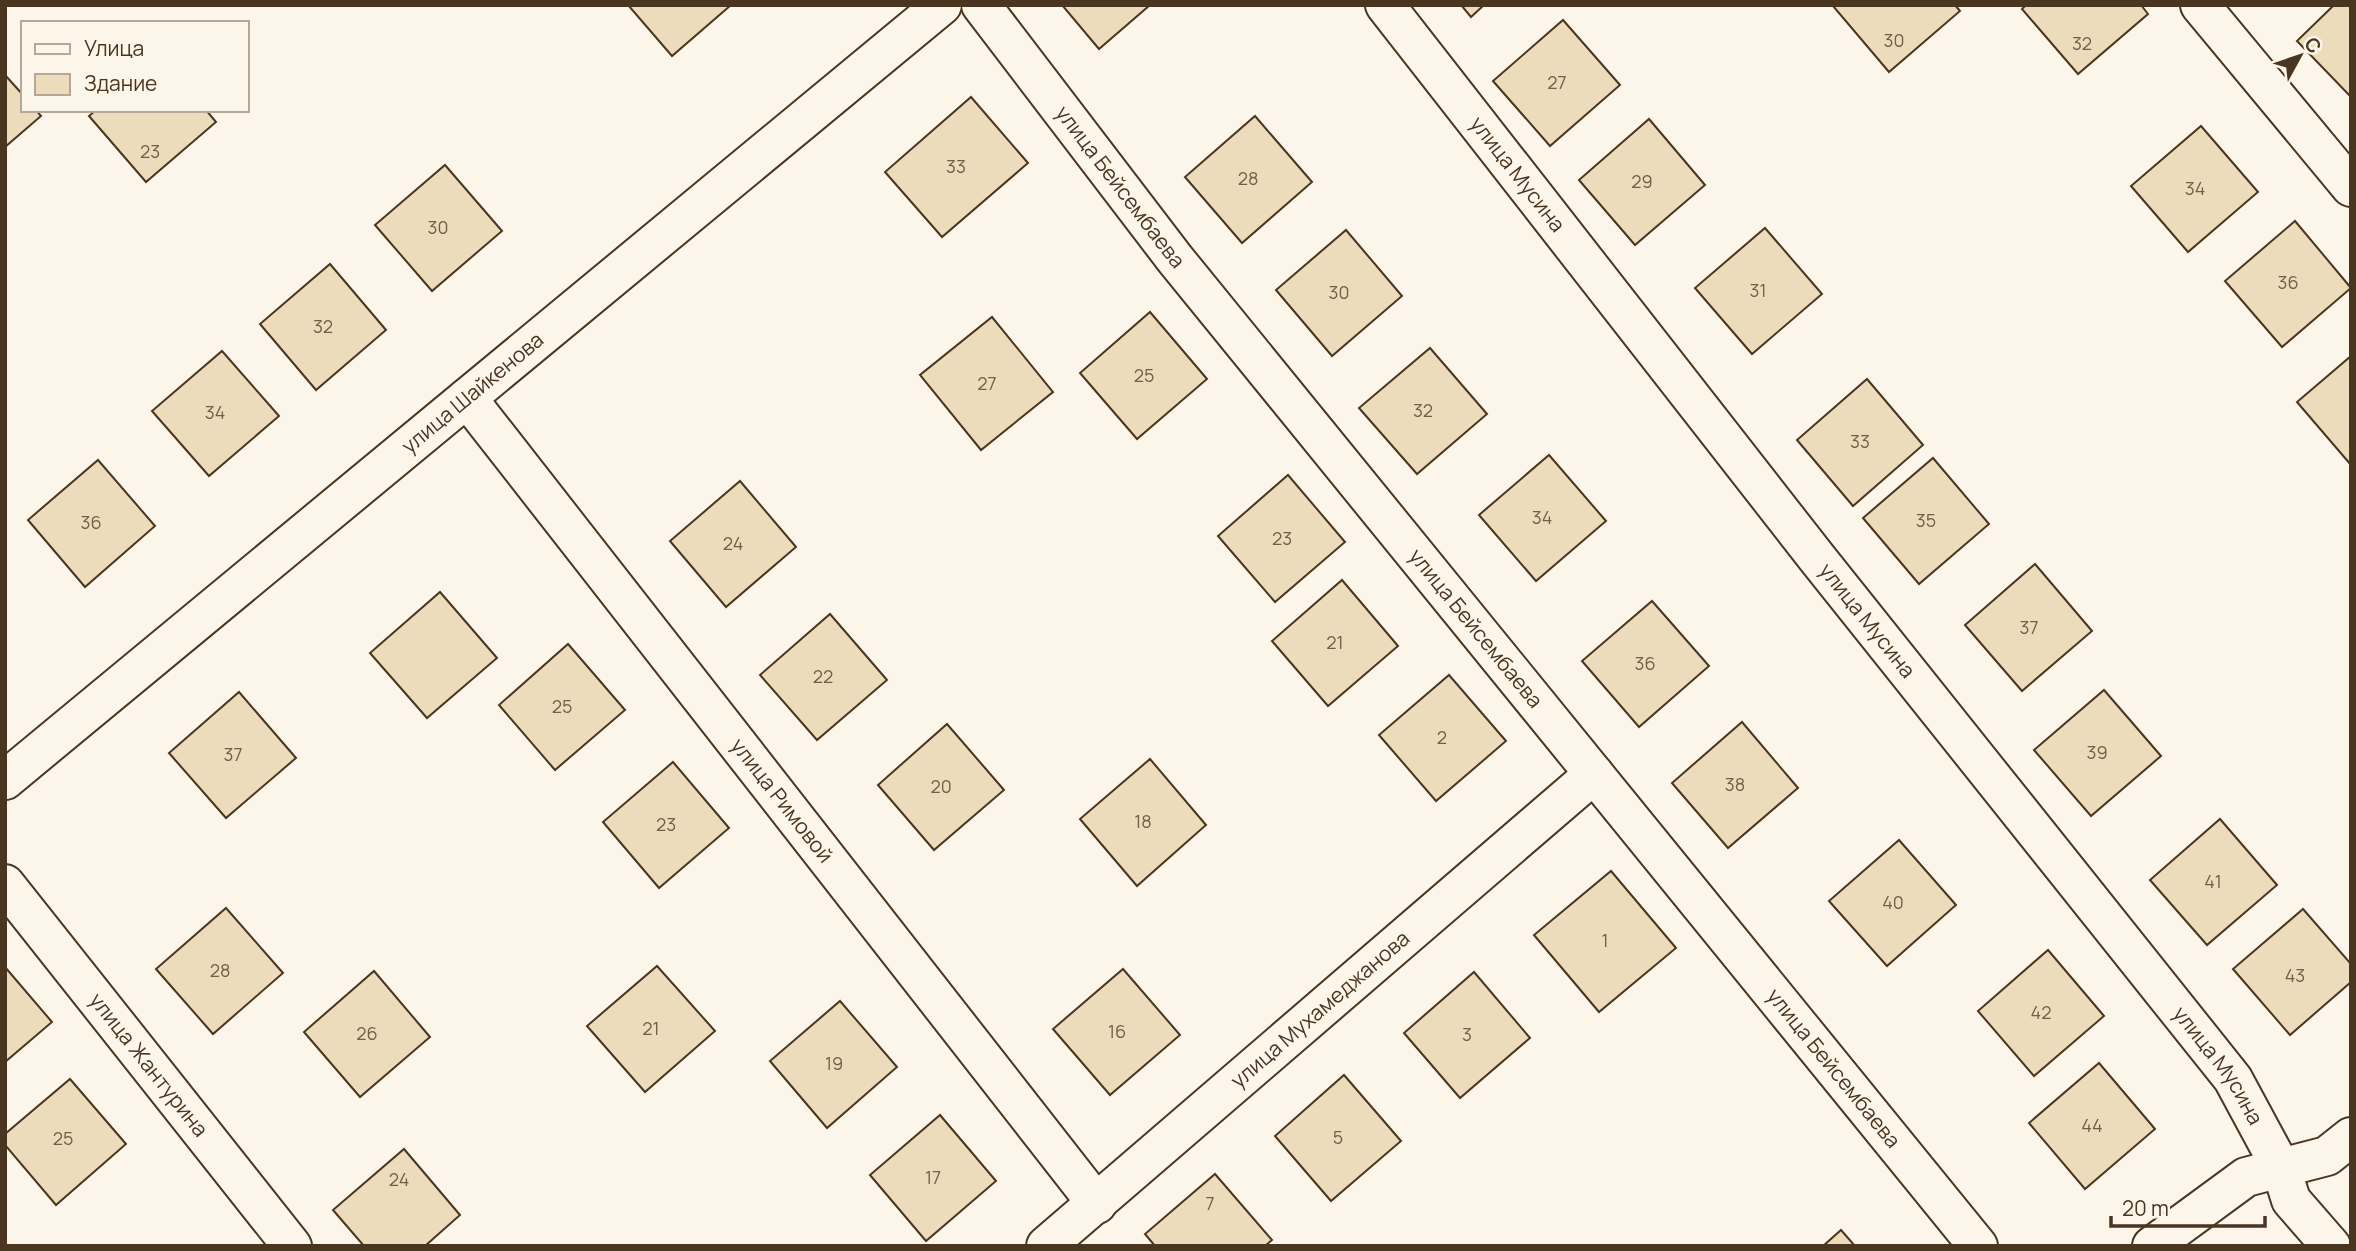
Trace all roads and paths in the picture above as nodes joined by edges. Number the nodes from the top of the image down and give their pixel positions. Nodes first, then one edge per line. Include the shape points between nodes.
1 (942, 5) edge
2 (981, 5) edge
3 (1385, 5) edge
4 (2200, 5) edge
5 (2351, 187) edge
6 (467, 398) junction
7 (1594, 774) junction
8 (5, 780) edge
9 (5, 884) edge
10 (2351, 1137) edge
11 (2281, 1168) junction
12 (1097, 1204) junction
13 (292, 1246) edge
14 (1046, 1246) edge
15 (1978, 1246) edge
16 (2152, 1246) edge
17 (2331, 1246) edge

1 - 6 street, улица Шайкенова
2 - 7 street, улица Бейсембаева via 1175,259
3 - 11 street, улица Мусина via 2232,1079
4 - 5 street
6 - 8 street, улица Шайкенова
6 - 12 street, улица Римовой
7 - 12 street, улица Мухамеджанова
7 - 15 street, улица Бейсембаева
9 - 13 street, улица Жантурина
10 - 11 street via 2327,1156
11 - 16 street via 2246,1177
11 - 17 street, улица Мусина via 2291,1200
12 - 14 street, улица Мухамеджанова

